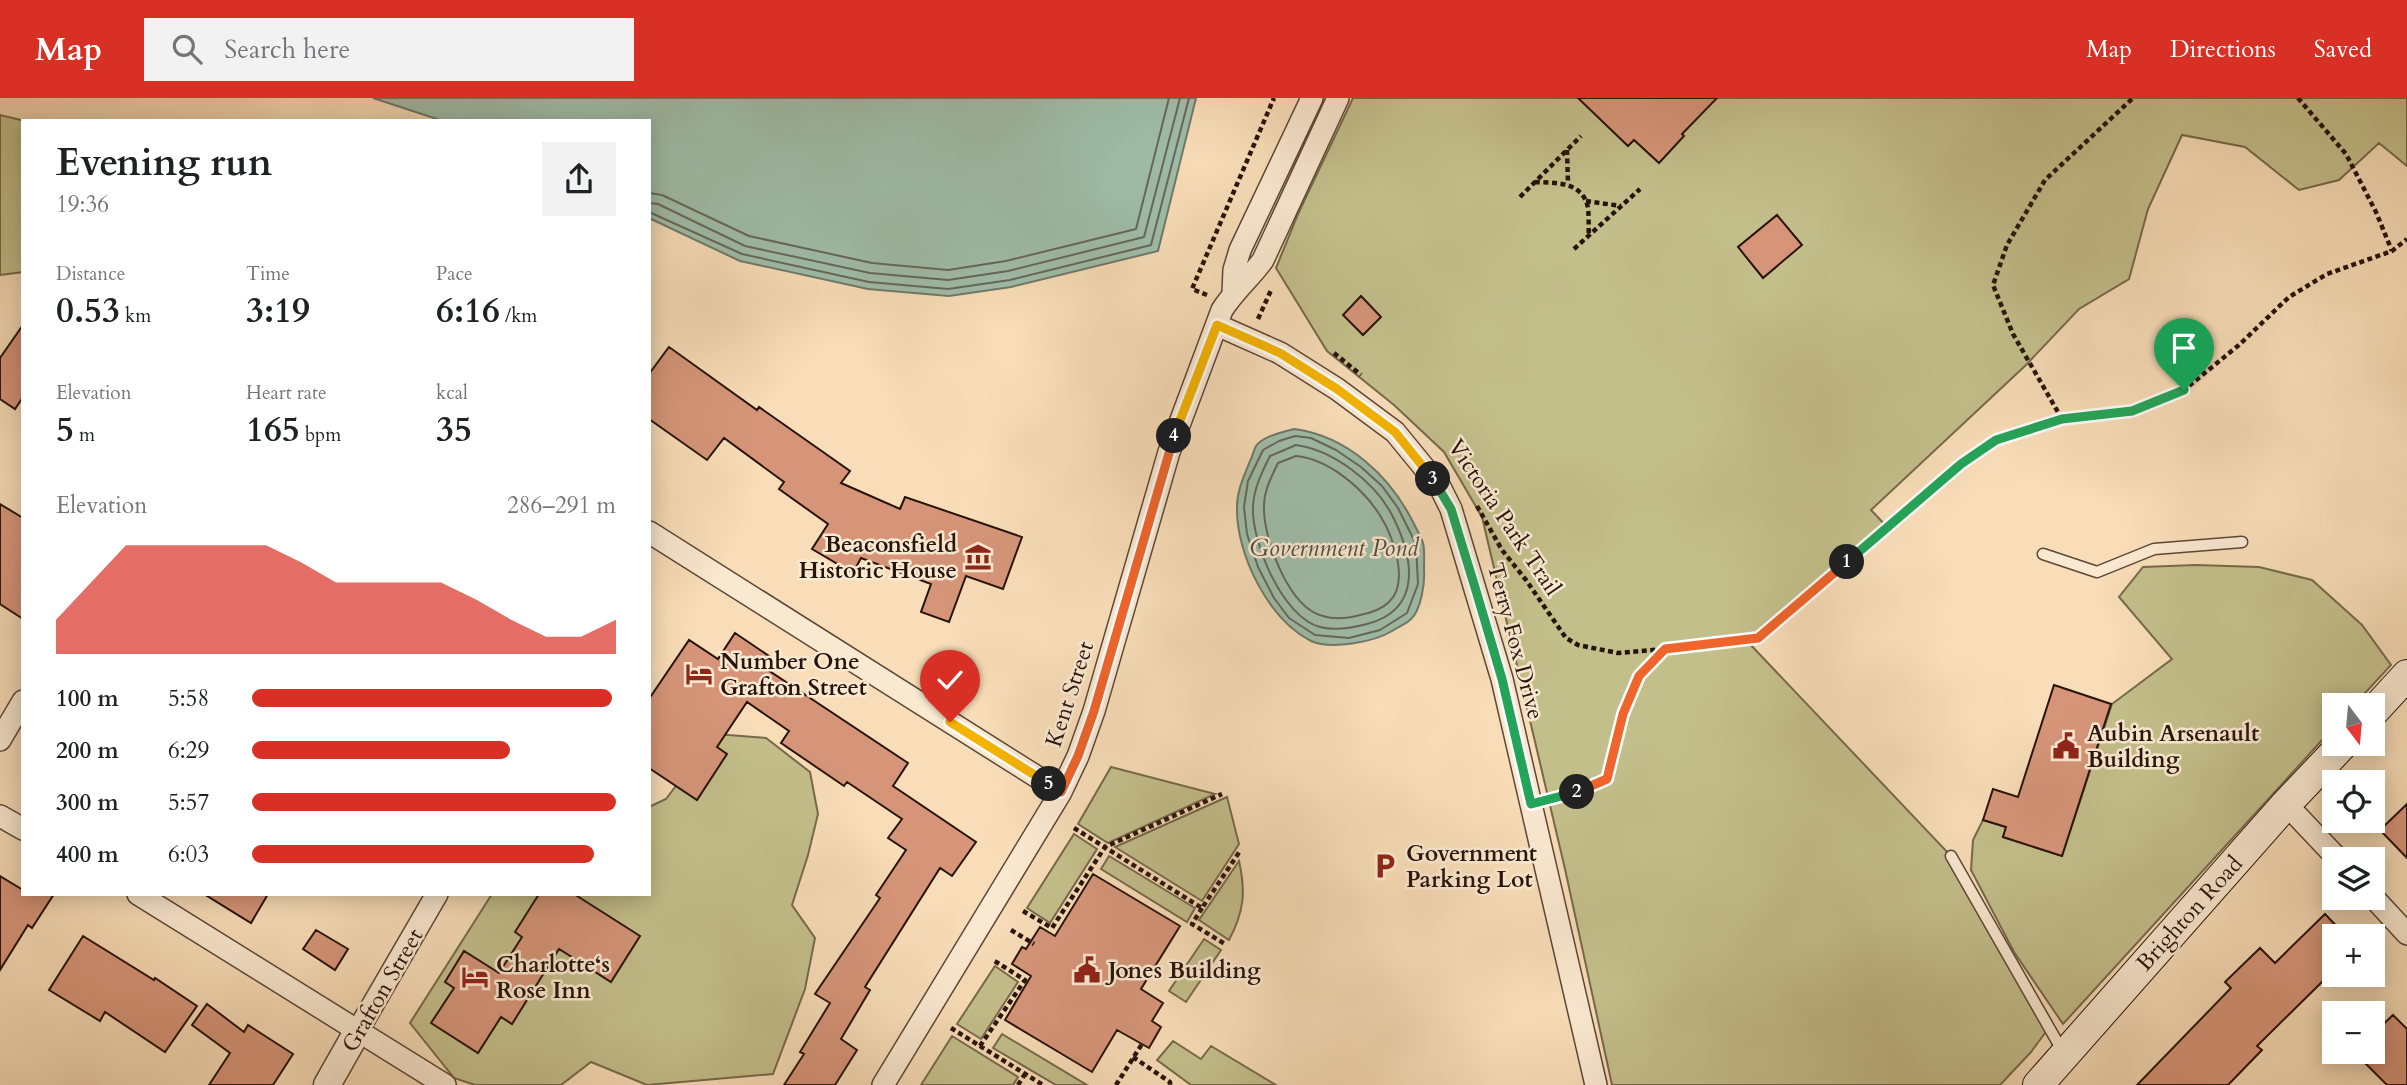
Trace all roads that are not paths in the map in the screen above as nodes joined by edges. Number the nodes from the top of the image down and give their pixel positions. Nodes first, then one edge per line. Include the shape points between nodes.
1 (1312, 98) edge
2 (1338, 98) edge
3 (1233, 293) junction
4 (1217, 325) junction
5 (651, 537) edge
6 (2242, 542) dead end
7 (2043, 554) dead end
8 (2407, 675) edge
9 (2385, 699) edge
10 (21, 704) edge
11 (0, 740) edge
12 (2332, 756) edge
13 (1061, 792) junction
14 (2286, 804) junction
15 (0, 816) edge
16 (21, 828) edge
17 (2327, 847) edge
18 (1951, 856) dead end
19 (141, 896) edge
20 (436, 896) edge
21 (2385, 910) edge
22 (2407, 934) edge
23 (357, 1032) junction
24 (2064, 1054) junction
25 (327, 1085) edge
26 (445, 1085) edge
27 (883, 1085) edge
28 (1595, 1085) edge
29 (2038, 1085) edge

1 - 3 street via 1240,250
2 - 3 street via 1263,260
3 - 4 street, Kent Street
4 - 13 street, Kent Street via 1169,452 1094,711
4 - 28 street, Terry Fox Drive via 1280,353 1395,432 1440,487 1451,509 1502,679
5 - 13 street
6 - 7 lane via 2154,549 2097,572
8 - 9 main road
10 - 11 street
12 - 14 main road, Brighton Road
13 - 27 street, Kent Street
14 - 17 street
14 - 24 main road, Brighton Road
15 - 16 street
18 - 24 lane
19 - 23 street
20 - 23 street, Grafton Street
21 - 22 street
23 - 25 street, Grafton Street
23 - 26 street
24 - 29 main road, Brighton Road

